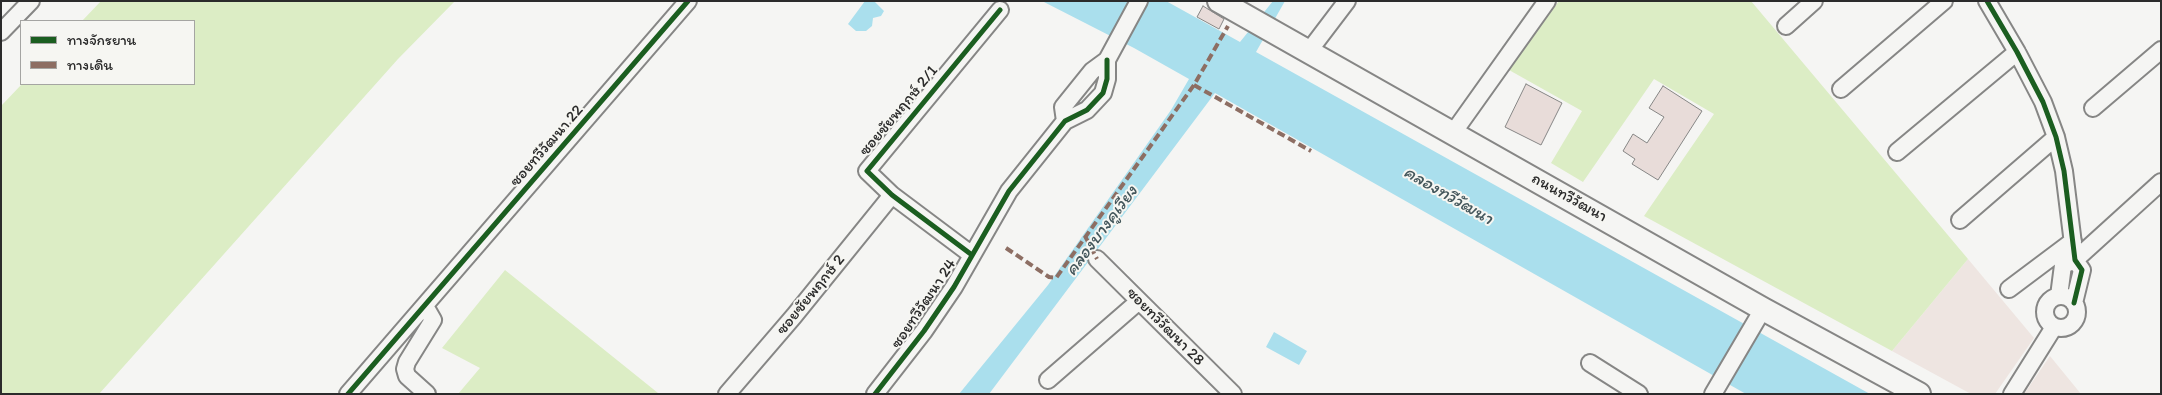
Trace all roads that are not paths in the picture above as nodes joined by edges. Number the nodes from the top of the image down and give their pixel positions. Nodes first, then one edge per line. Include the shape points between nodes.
1 (31, 1) edge
2 (688, 1) edge
3 (1139, 1) edge
4 (1219, 1) edge
5 (1347, 1) edge
6 (1547, 1) edge
7 (1814, 1) edge
8 (1944, 1) edge
9 (1987, 1) edge
10 (1000, 10) dead end
11 (1786, 26) dead end
12 (1, 32) edge
13 (2161, 50) edge
14 (1309, 51) junction
15 (2017, 52) junction
16 (1107, 60) junction
17 (1842, 88) dead end
18 (2093, 108) dead end
19 (1065, 121) junction
20 (1453, 133) junction
21 (2056, 137) junction
22 (1897, 152) dead end
23 (2161, 182) edge
24 (892, 195) junction
25 (1960, 220) dead end
26 (2073, 241) junction
27 (972, 254) junction
28 (1097, 259) dead end
29 (2075, 260) junction
30 (2009, 289) dead end
31 (2066, 299) junction
32 (1139, 301) junction
33 (425, 306) junction
34 (1763, 309) junction
35 (2054, 327) junction
36 (1590, 363) dead end
37 (1048, 380) dead end
38 (1225, 391) edge
39 (348, 394) edge
40 (427, 394) edge
41 (727, 394) edge
42 (875, 394) edge
43 (1638, 394) edge
44 (1712, 394) edge
45 (1919, 394) edge
46 (2012, 394) edge

1 - 12 street
2 - 33 street, ซอยทวีวัฒนา 22
3 - 16 street, ซอยทวีวัฒนา 24
4 - 14 main road, ถนนทวีวัฒนา
5 - 14 street
6 - 20 street
7 - 11 street
8 - 17 street
9 - 15 street
10 - 24 street, ซอยชัยพฤกษ์ 2/1 via 869,166 867,171
13 - 18 street
14 - 20 main road, ถนนทวีวัฒนา
15 - 21 street via 2043,102
15 - 22 street
16 - 19 street, ซอยทวีวัฒนา 24 via 1092,71 1063,107
16 - 19 street, ซอยทวีวัฒนา 24 via 1103,93 1087,110
19 - 27 street, ซอยทวีวัฒนา 24 via 1009,190
20 - 34 main road, ถนนทวีวัฒนา
21 - 25 street
21 - 26 street
23 - 29 street
24 - 27 street, ซอยชัยพฤกษ์ 2/1
24 - 41 street, ซอยชัยพฤกษ์ 2
26 - 29 street
26 - 30 street
27 - 42 street, ซอยทวีวัฒนา 24 via 924,331
28 - 32 street, ซอยทวีวัฒนา 28
29 - 31 street via 2082,270
31 - 35 street via 2048,302 2044,310 2045,318
31 - 35 street via 2077,312 2074,323 2065,328
32 - 37 street
32 - 38 street, ซอยทวีวัฒนา 28
33 - 39 street, ซอยทวีวัฒนา 22
33 - 40 street via 433,320 405,368 408,376
34 - 44 street
34 - 45 main road, ถนนทวีวัฒนา
35 - 46 street
36 - 43 street

